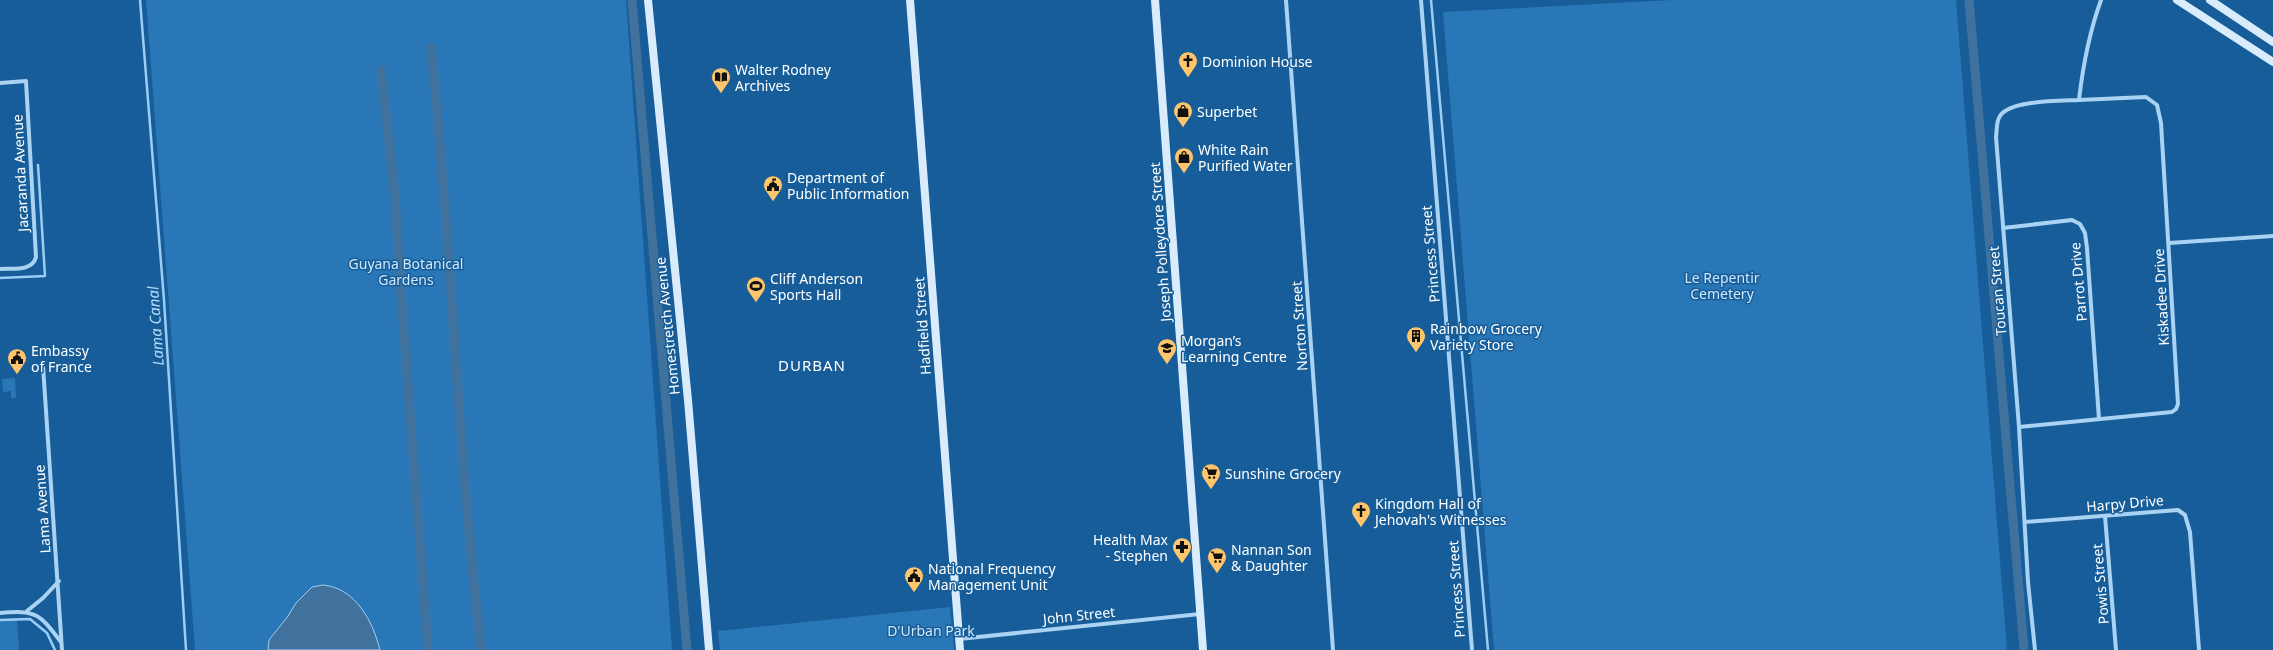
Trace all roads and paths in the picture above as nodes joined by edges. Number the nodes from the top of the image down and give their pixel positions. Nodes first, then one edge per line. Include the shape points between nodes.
1 (648, 0) edge
2 (910, 0) edge
3 (1155, 0) edge
4 (1286, 0) edge
5 (1421, 0) edge
6 (2101, 0) edge
7 (2177, 0) edge
8 (2210, 0) edge
9 (2273, 42) edge
10 (2273, 62) edge
11 (0, 83) edge
12 (2080, 100) junction
13 (2003, 228) junction
14 (2273, 236) edge
15 (2169, 243) junction
16 (0, 269) edge
17 (43, 366) dead end
18 (2099, 419) junction
19 (2019, 427) junction
20 (2105, 516) junction
21 (2025, 522) junction
22 (59, 580) junction
23 (27, 611) junction
24 (0, 613) edge
25 (1200, 614) junction
26 (959, 639) junction
27 (62, 642) junction
28 (62, 650) edge
29 (709, 650) edge
30 (960, 650) edge
31 (1203, 650) edge
32 (1333, 650) edge
33 (1472, 650) edge
34 (2035, 650) edge
35 (2116, 650) edge
36 (2199, 650) edge

1 - 29 street, Homestretch Avenue via 688,400
2 - 26 street, Hadfield Street
3 - 25 street, Joseph Polleydore Street
4 - 32 street, Norton Street
5 - 33 street, Princess Street
6 - 12 street via 2084,60
7 - 10 street
8 - 9 street
11 - 16 street, Jacaranda Avenue via 26,81 36,257 30,268
12 - 13 street, Toucan Street via 2017,106 2006,109 1999,117 1996,137
12 - 15 street, Kiskadee Drive via 2146,97 2157,105 2161,123
13 - 18 street, Parrot Drive via 2072,220 2080,224 2085,233
13 - 19 street, Toucan Street
14 - 15 street
15 - 18 street, Kiskadee Drive via 2178,404 2172,412
17 - 22 street, Lama Avenue
18 - 19 street, Kiskadee Drive
19 - 21 street, Toucan Street
20 - 21 street, Harpy Drive
20 - 35 street, Powis Street
20 - 36 street, Harpy Drive via 2178,510 2185,515 2190,532
21 - 34 street, Toucan Street
22 - 23 street
22 - 27 street, Lama Avenue
23 - 24 street
23 - 27 street via 42,620
25 - 26 street, John Street
25 - 31 street, Joseph Polleydore Street
26 - 30 street, Hadfield Street
27 - 28 street, Lama Avenue

